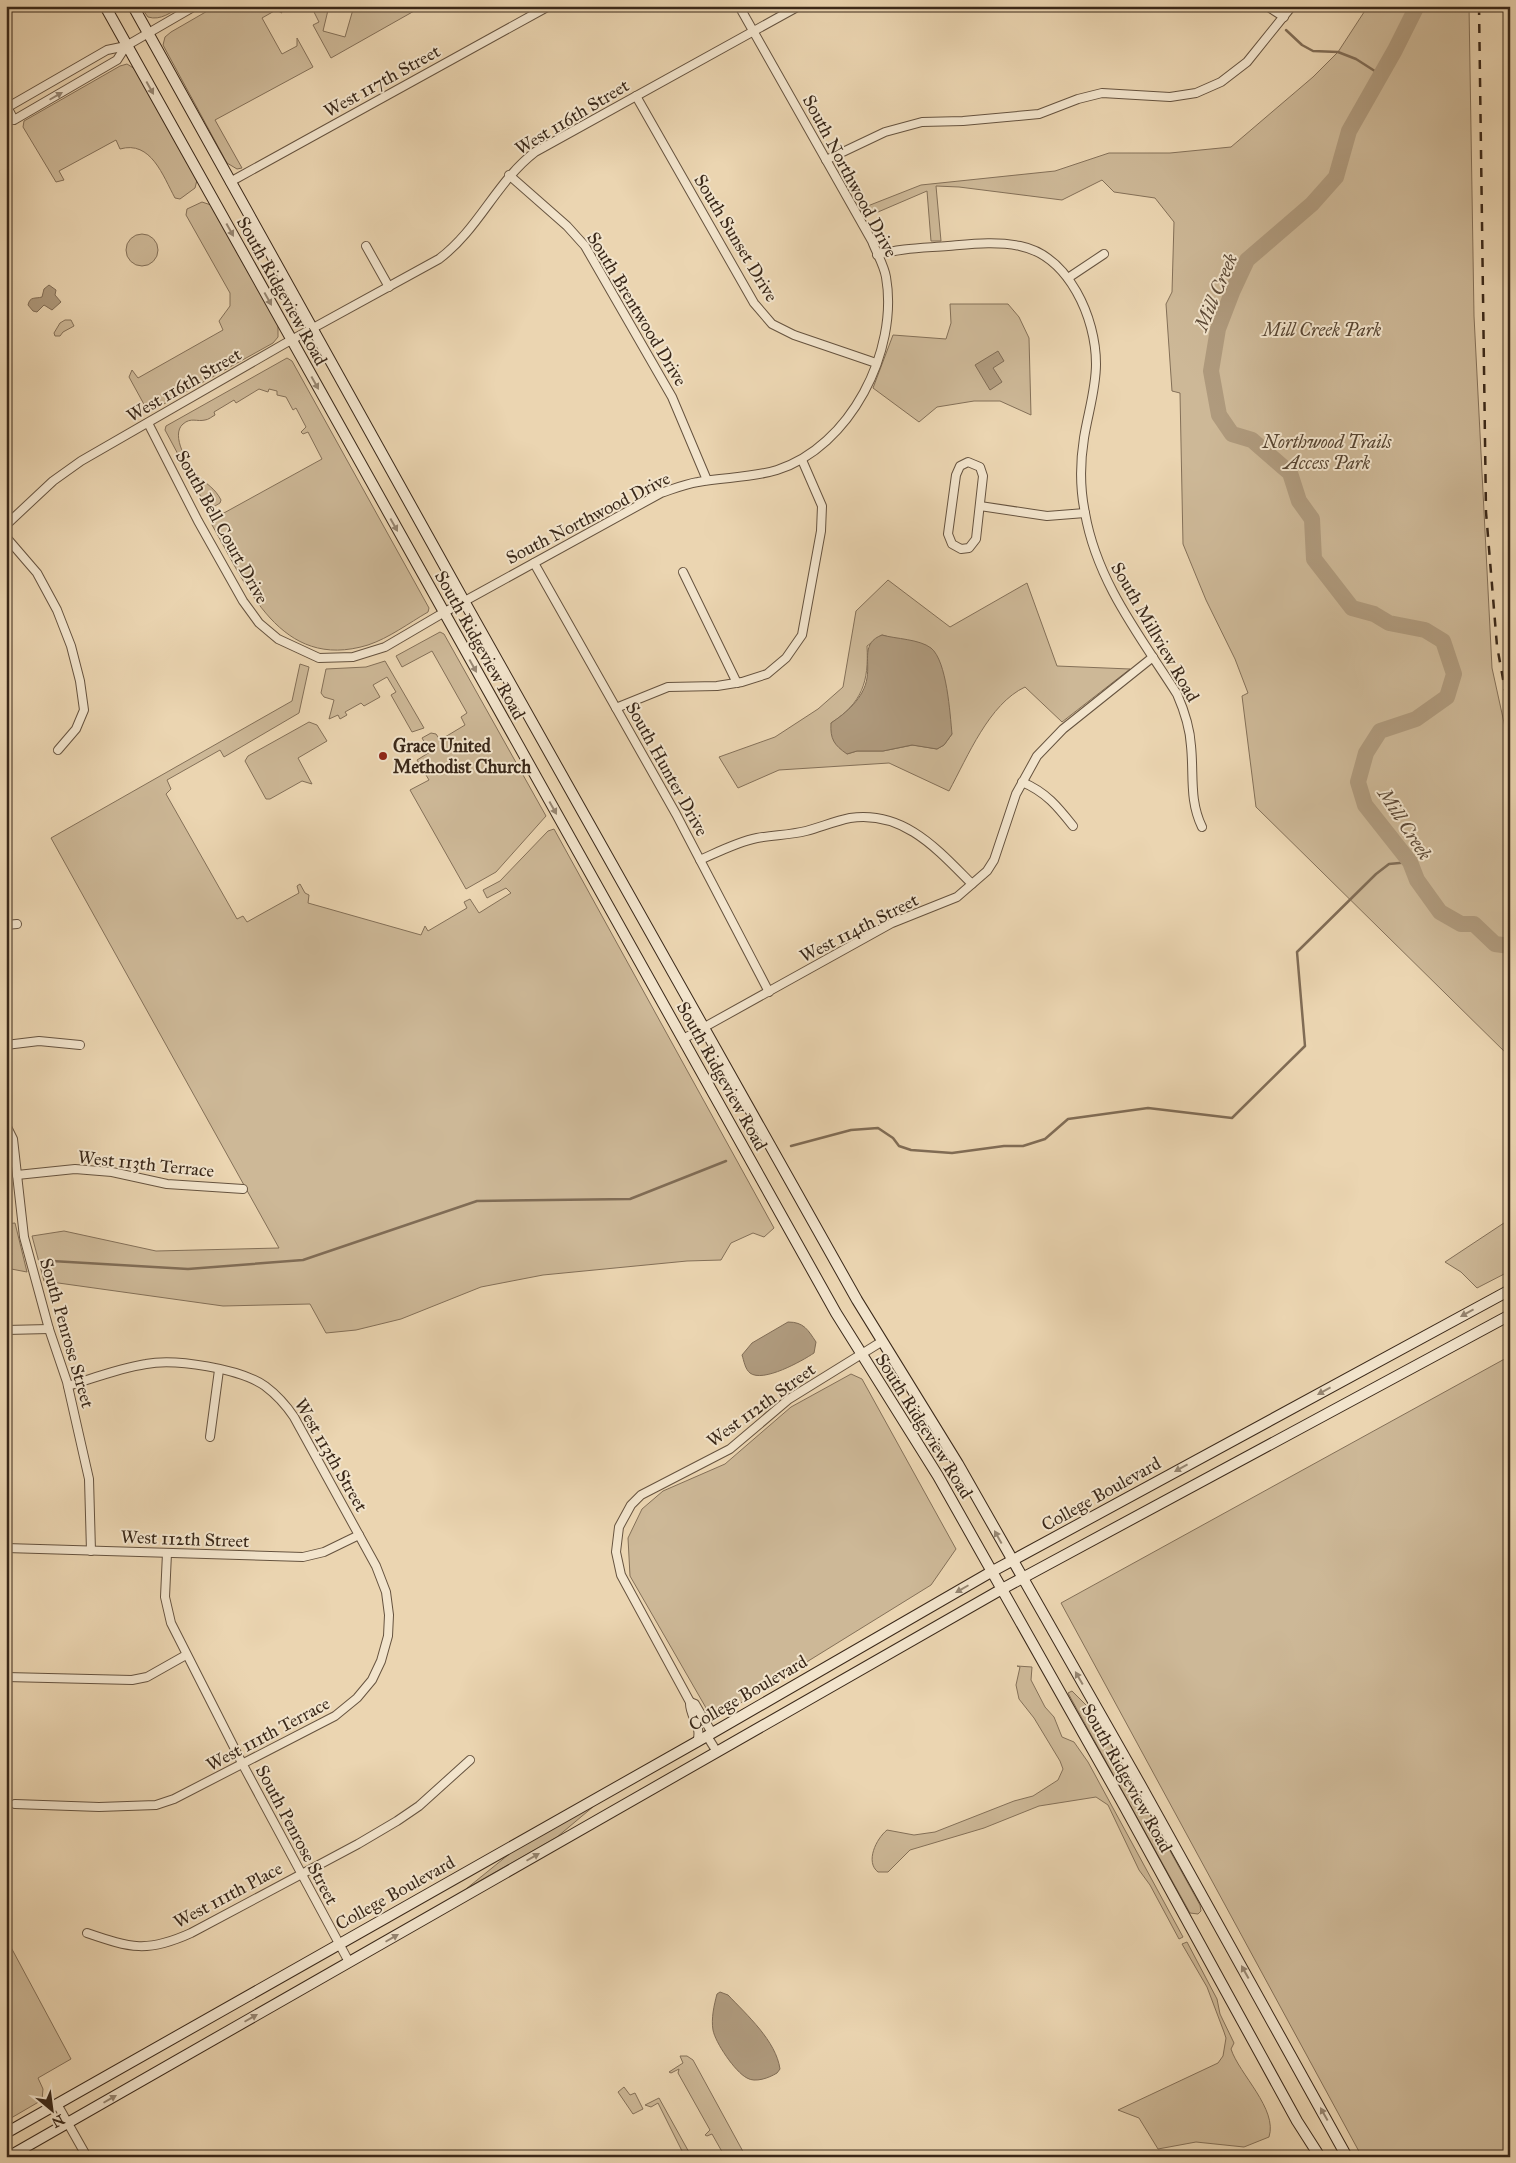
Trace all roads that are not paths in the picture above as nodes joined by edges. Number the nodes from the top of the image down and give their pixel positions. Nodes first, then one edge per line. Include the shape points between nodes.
1 (105, 6) edge
2 (133, 6) edge
3 (195, 6) edge
4 (549, 6) edge
5 (739, 6) edge
6 (799, 6) edge
7 (1267, 6) edge
8 (1292, 6) edge
9 (1284, 17) junction
10 (753, 32) junction
11 (147, 33) junction
12 (126, 46) junction
13 (636, 96) junction
14 (7, 106) edge
15 (826, 160) junction
16 (509, 175) junction
17 (230, 182) junction
18 (366, 246) dead end
19 (1104, 254) dead end
20 (877, 255) junction
21 (1068, 278) junction
22 (389, 287) junction
23 (311, 329) junction
24 (291, 340) junction
25 (876, 363) junction
26 (148, 423) junction
27 (802, 460) junction
28 (707, 480) junction
29 (980, 506) junction
30 (1084, 512) junction
31 (6, 525) edge
32 (6, 537) edge
33 (534, 563) junction
34 (683, 572) dead end
35 (464, 601) junction
36 (443, 613) junction
37 (1153, 657) junction
38 (737, 683) junction
39 (616, 708) junction
40 (58, 750) dead end
41 (1022, 782) junction
42 (1073, 826) dead end
43 (1202, 827) dead end
44 (700, 860) junction
45 (972, 884) junction
46 (17, 924) dead end
47 (6, 925) edge
48 (769, 992) junction
49 (703, 1028) junction
50 (683, 1039) junction
51 (6, 1045) edge
52 (80, 1045) dead end
53 (6, 1125) edge
54 (16, 1175) junction
55 (243, 1189) dead end
56 (1510, 1290) edge
57 (1510, 1315) edge
58 (49, 1329) junction
59 (6, 1330) edge
60 (881, 1342) junction
61 (861, 1355) junction
62 (219, 1370) junction
63 (68, 1386) junction
64 (210, 1437) dead end
65 (359, 1535) junction
66 (6, 1548) edge
67 (91, 1551) junction
68 (167, 1553) junction
69 (1012, 1561) junction
70 (992, 1572) junction
71 (1022, 1578) junction
72 (1002, 1589) junction
73 (186, 1655) junction
74 (6, 1677) edge
75 (690, 1702) junction
76 (710, 1734) junction
77 (697, 1742) junction
78 (717, 1752) junction
79 (470, 1760) dead end
80 (242, 1765) junction
81 (15, 1804) dead end
82 (301, 1874) junction
83 (87, 1933) dead end
84 (339, 1943) junction
85 (349, 1962) junction
86 (57, 2104) junction
87 (67, 2123) junction
88 (6, 2133) edge
89 (8, 2157) edge
90 (87, 2157) edge
91 (1320, 2157) edge
92 (1347, 2157) edge

1 - 12 main road, South Ridgeview Road
2 - 11 main road, South Ridgeview Road
3 - 11 street
4 - 17 street, West 117th Street
5 - 10 street, South Northwood Drive
6 - 10 street, West 116th Street
7 - 9 street
8 - 9 street
9 - 15 street via 1247,62 1221,82 1196,93 1170,97 1102,93 1039,114 922,122 885,132
10 - 13 street, West 116th Street
10 - 15 street, South Northwood Drive
11 - 12 street
11 - 17 main road, South Ridgeview Road
12 - 14 street via 107,50
14 -> 12 street via 14,120 117,60
12 -> 24 main road, South Ridgeview Road
13 - 16 street, West 116th Street via 535,152
13 - 25 street, South Sunset Drive via 754,303 772,324 794,335
15 - 20 street, South Northwood Drive
16 - 22 street, West 116th Street via 460,242 439,259
16 - 28 street, South Brentwood Drive via 567,226 584,246 672,397
17 - 23 main road, South Ridgeview Road
18 - 22 street
19 - 21 street
20 - 21 street, South Millview Road via 894,250 1002,243 1040,253
20 - 25 street, South Northwood Drive via 886,275 888,301 887,327
21 - 30 street, South Millview Road via 1088,315 1096,363 1081,462
22 - 23 street, West 116th Street
23 - 24 street, West 116th Street
23 - 35 main road, South Ridgeview Road
24 - 26 street, West 116th Street
24 -> 36 main road, South Ridgeview Road
25 - 27 street, South Northwood Drive via 865,391 848,419
26 - 31 street, West 116th Street via 53,481
26 - 36 street, South Bell Court Drive via 243,602 278,639 319,658 353,657 385,647
27 - 28 street, South Northwood Drive via 768,472
27 - 38 street via 822,506 821,530 802,635 786,658 767,674
28 - 33 street, South Northwood Drive via 661,493
29 - 29 street via 974,542 965,549 954,546 948,534 956,475 963,464 977,464 982,471
29 - 30 street via 1047,516
30 - 37 street, South Millview Road via 1107,582
32 - 40 street via 37,573 57,610 80,681 84,710 76,729
33 - 35 street, South Northwood Drive
33 - 39 street, South Hunter Drive
34 - 38 street
35 - 36 street, South Northwood Drive
35 - 49 main road, South Ridgeview Road
36 -> 50 main road, South Ridgeview Road
37 - 41 street, West 114th Street via 1058,734 1037,756
37 - 43 street, South Millview Road via 1184,709 1192,747 1193,800
38 - 39 street via 668,687
39 - 44 street, South Hunter Drive
41 - 42 street via 1054,802
41 - 45 street, West 114th Street via 994,860
44 - 45 street via 742,842 806,831 843,819 880,818 908,828 929,841
44 - 48 street, South Hunter Drive
45 - 48 street, West 114th Street via 957,897 892,923
46 - 47 street
48 - 49 street, West 114th Street
49 - 50 street, West 114th Street
49 - 60 main road, South Ridgeview Road
50 - 61 main road, South Ridgeview Road
51 - 52 street via 39,1041
53 - 54 street, South Penrose Street via 12,1140
54 - 55 street, West 113th Terrace via 75,1169 112,1172 167,1184
54 - 58 street, South Penrose Street via 24,1237
56 -> 69 main road, College Boulevard
57 - 71 main road, College Boulevard
58 - 59 street
58 - 63 street, South Penrose Street
60 - 61 street, West 112th Street
69 -> 60 main road, South Ridgeview Road via 958,1464
61 - 70 main road, South Ridgeview Road via 938,1476
61 - 75 street, West 112th Street via 781,1405 730,1449 653,1486 631,1505 622,1521 616,1539 617,1564 627,1589
62 - 63 street, West 113th Street via 147,1363
62 - 64 street
62 - 65 street, West 113th Street via 248,1378 282,1400
63 - 67 street, South Penrose Street via 89,1479
65 - 68 street, West 112th Street via 324,1552 303,1557
65 - 80 street, West 111th Terrace via 379,1573 388,1602 388,1636 376,1672 365,1689 343,1710
66 - 67 street, West 112th Street
67 - 68 street, West 112th Street
68 - 73 street, South Penrose Street via 165,1597 171,1623
69 - 70 main road, College Boulevard
69 - 71 main road, South Ridgeview Road
70 - 72 main road, South Ridgeview Road
70 -> 76 main road, College Boulevard
71 - 72 main road, College Boulevard
92 -> 71 main road, South Ridgeview Road
72 - 78 main road, College Boulevard
72 - 91 main road, South Ridgeview Road via 1255,2047
73 - 74 street via 148,1676 132,1680
73 - 80 street, South Penrose Street
75 - 76 street via 695,1704
75 - 77 street via 699,1730
76 - 77 main road, College Boulevard
76 - 78 street
77 - 84 main road, College Boulevard
85 -> 78 main road, College Boulevard
79 - 82 street, West 111th Place via 419,1806
80 - 81 street, West 111th Terrace via 188,1793 156,1805
80 - 82 street, South Penrose Street
82 - 83 street, West 111th Place via 191,1934 154,1947 120,1944
82 - 84 street, South Penrose Street
84 - 85 street, South Penrose Street
84 - 86 main road, College Boulevard
87 -> 85 main road, College Boulevard
86 - 87 street
86 - 88 main road, College Boulevard
87 - 89 main road, College Boulevard
87 - 90 street

